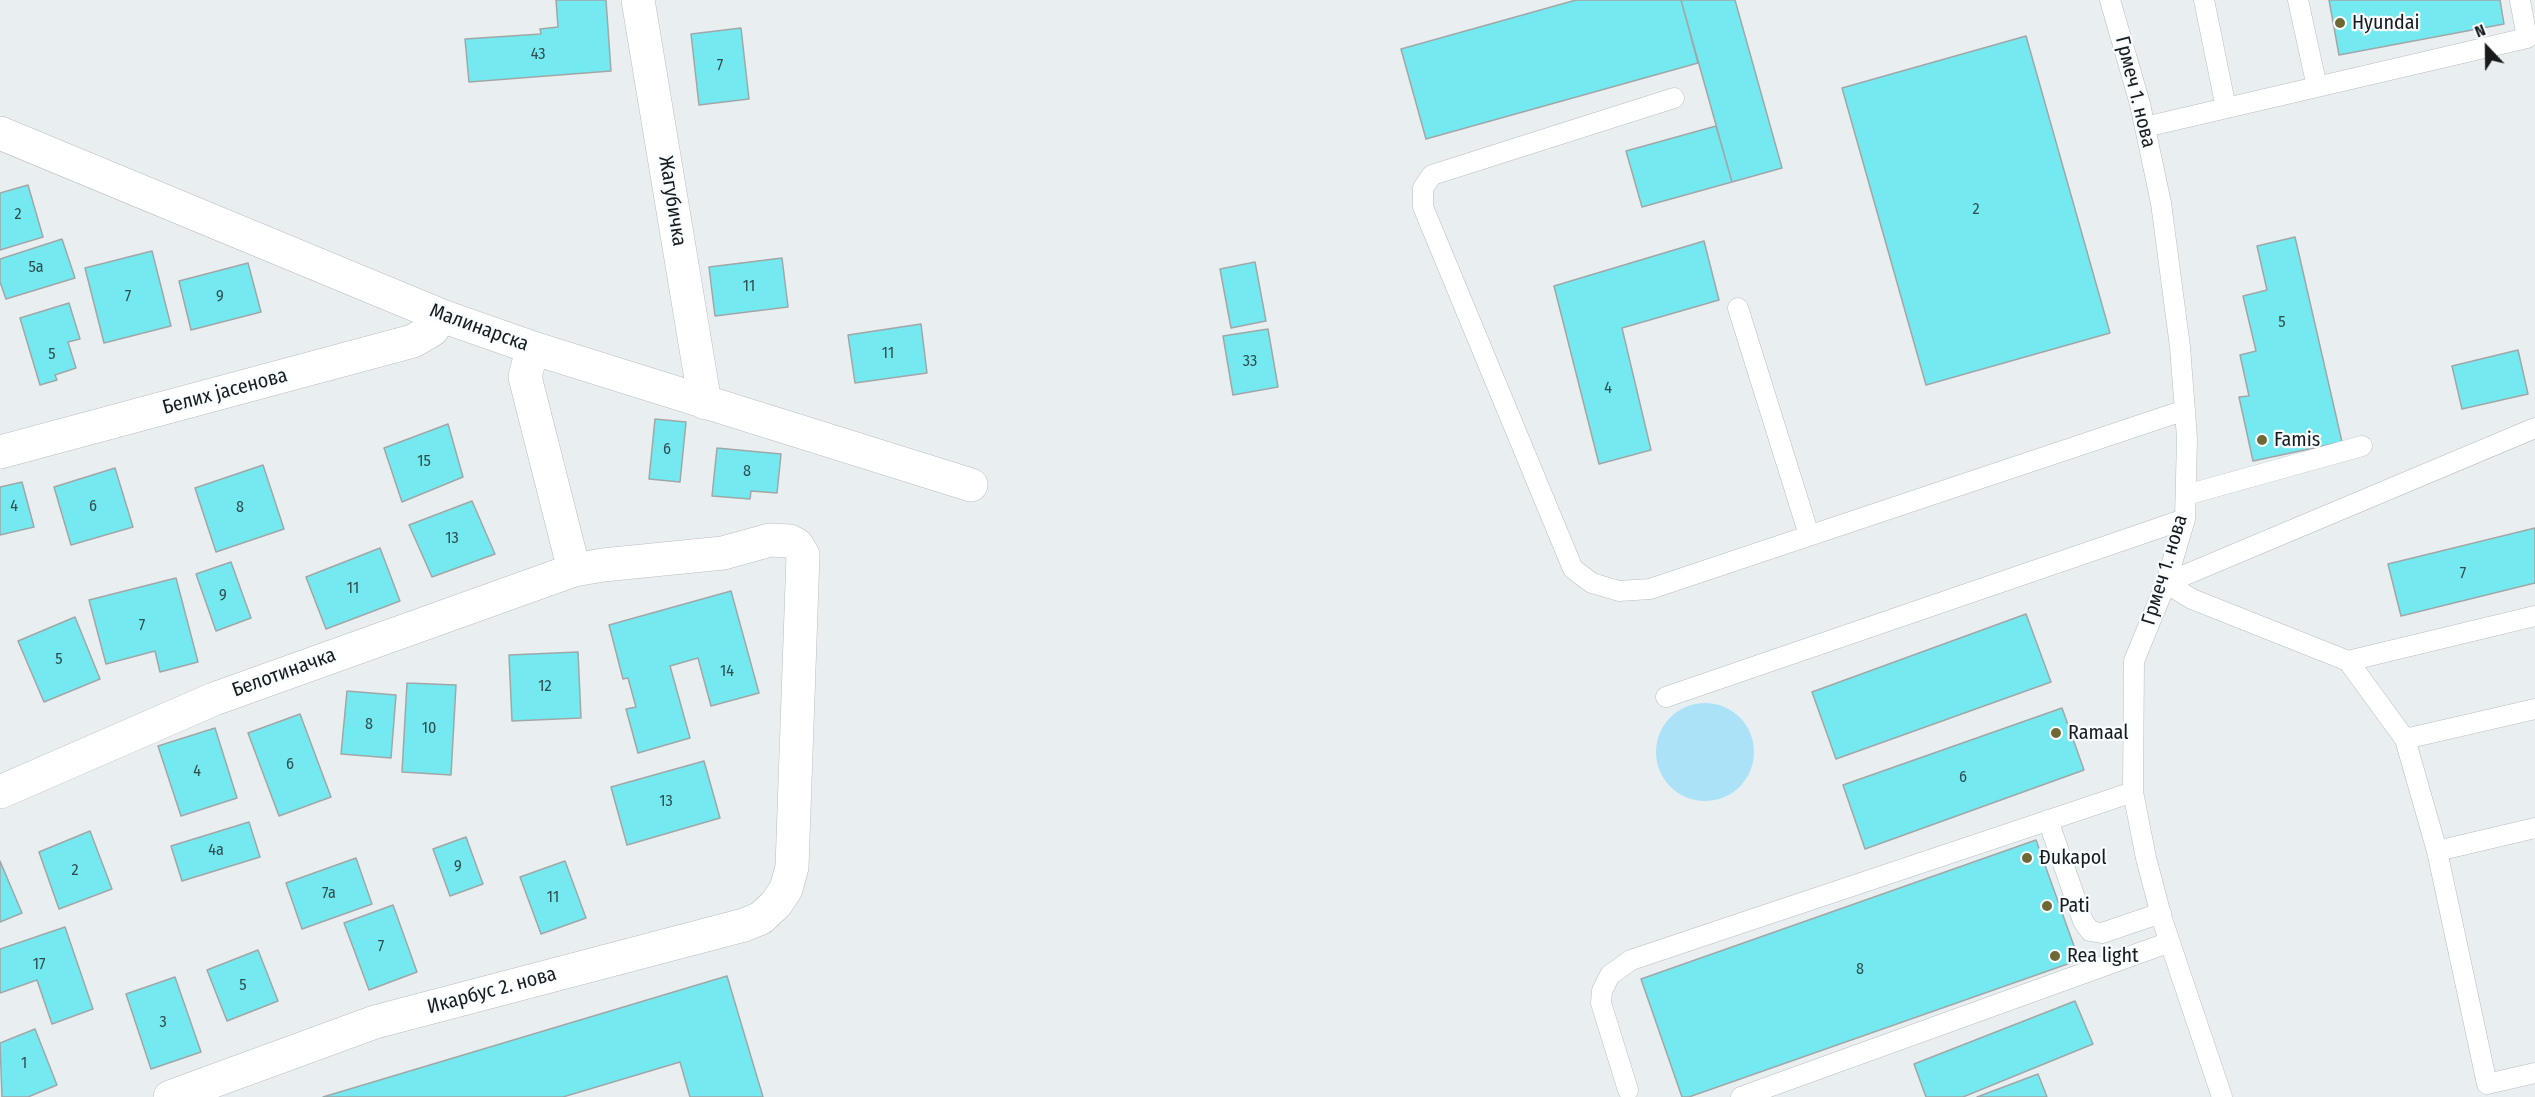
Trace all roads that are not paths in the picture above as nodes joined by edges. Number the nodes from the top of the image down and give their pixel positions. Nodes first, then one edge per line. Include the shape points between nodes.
1 (638, 0) edge
2 (2110, 0) edge
3 (2204, 0) edge
4 (2298, 0) edge
5 (2520, 0) edge
6 (2317, 87) junction
7 (1674, 98) dead end
8 (2226, 108) junction
9 (2145, 127) junction
10 (0, 133) edge
11 (1738, 308) dead end
12 (442, 316) junction
13 (536, 349) junction
14 (705, 403) junction
15 (2185, 410) junction
16 (2535, 428) edge
17 (2362, 446) dead end
18 (0, 452) edge
19 (971, 485) dead end
20 (2186, 495) junction
21 (2185, 519) junction
22 (1809, 536) junction
23 (790, 541) joint
24 (574, 570) junction
25 (2166, 583) junction
26 (2535, 616) edge
27 (2348, 661) junction
28 (1666, 697) dead end
29 (2535, 709) edge
30 (2405, 739) junction
31 (0, 792) edge
32 (2133, 792) junction
33 (2048, 820) junction
34 (2535, 828) edge
35 (2437, 851) junction
36 (2161, 914) junction
37 (2170, 942) junction
38 (2535, 1073) edge
39 (1628, 1090) dead end
40 (170, 1097) edge
41 (1741, 1097) edge
42 (2222, 1097) edge

1 - 14 street, Жагубичка
2 - 9 lane, Грмеч 1. нова
3 - 8 lane
4 - 6 lane
5 - 6 lane via 2527,39
6 - 8 lane
7 - 22 lane via 1432,175 1423,188 1423,207 1573,569 1592,583 1619,591 1650,589
8 - 9 lane
9 - 15 lane, Грмеч 1. нова via 2162,202
10 - 12 street, Малинарска
11 - 22 lane
12 - 13 street, Малинарска
12 - 18 street, Белих јасенова via 432,330 413,341
13 - 14 street, Малинарска
13 - 24 street via 525,377
14 - 19 street, Малинарска
15 - 20 lane, Грмеч 1. нова
15 - 22 lane
16 - 25 lane
17 - 20 lane
20 - 21 lane, Грмеч 1. нова
21 - 25 lane, Грмеч 1. нова
21 - 28 lane
23 - 24 street, Белотиначка via 770,540 723,553
23 - 40 street, Икарбус 2. нова via 803,555 792,867 786,889 761,918 375,1022
24 - 31 street, Белотиначка via 214,699
25 - 27 lane via 2192,599
25 - 32 lane, Грмеч 1. нова via 2134,662
26 - 27 lane
27 - 30 lane
29 - 30 lane
30 - 35 lane
32 - 33 lane
32 - 36 lane, Грмеч 1. нова
33 - 36 lane via 2083,921 2090,931 2102,933
33 - 39 lane via 1631,960 1610,975 1601,1003
34 - 35 lane
35 - 38 lane via 2487,1084
36 - 37 lane, Грмеч 1. нова
37 - 41 lane
37 - 42 lane, Грмеч 1. нова

